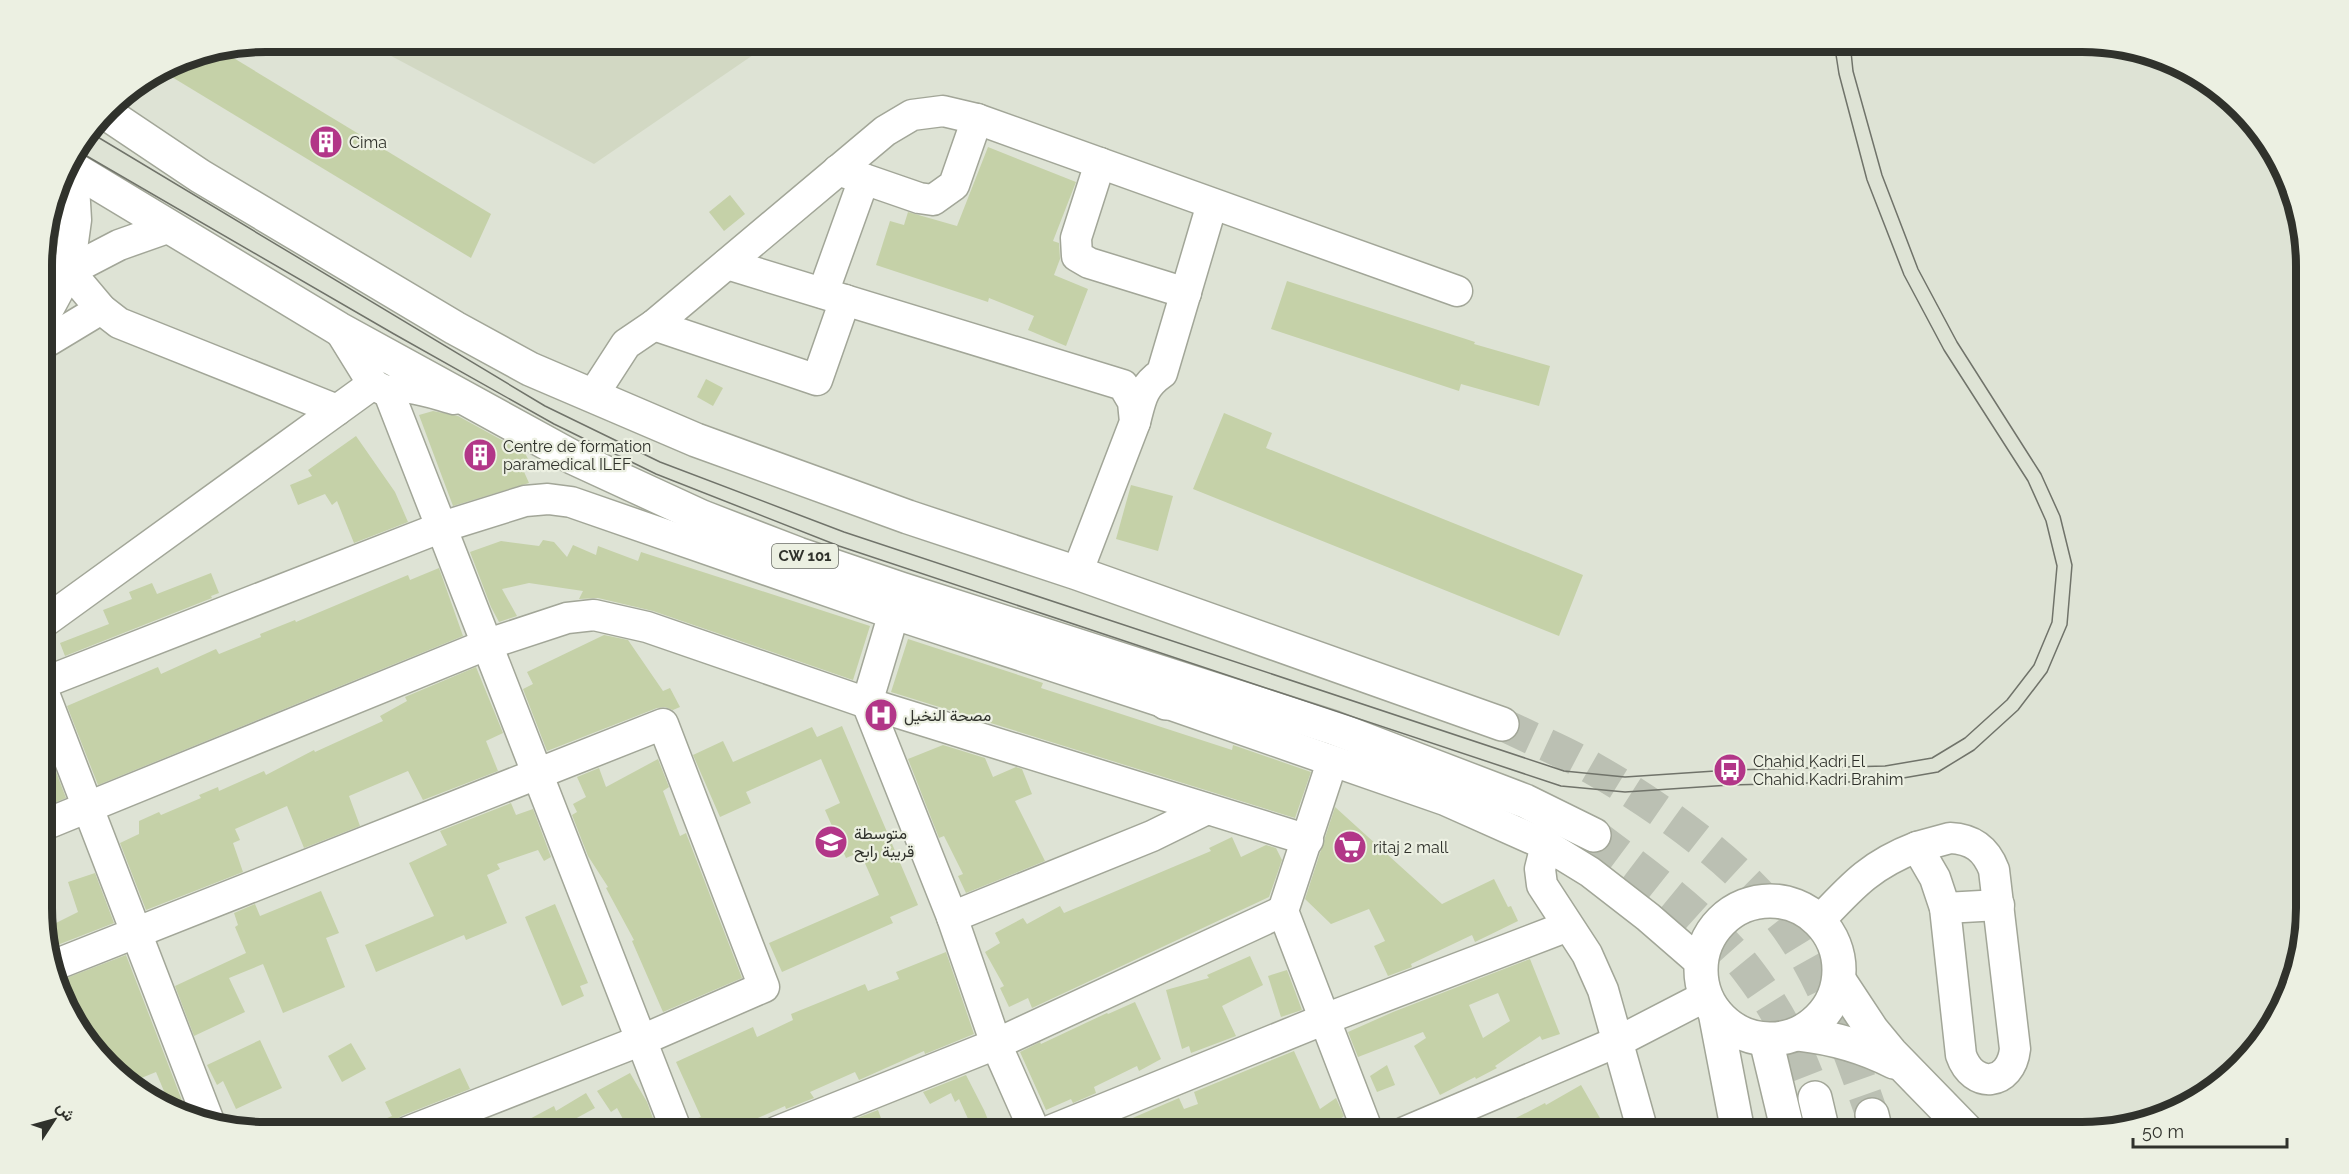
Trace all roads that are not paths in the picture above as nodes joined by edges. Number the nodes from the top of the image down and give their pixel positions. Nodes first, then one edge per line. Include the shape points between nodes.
1 (113, 118) edge
2 (977, 119) junction
3 (1100, 163) junction
4 (76, 170) edge
5 (851, 175) junction
6 (71, 179) edge
7 (1212, 204) junction
8 (170, 227) junction
9 (727, 264) junction
10 (69, 271) junction
11 (1457, 291) dead end
12 (1186, 293) junction
13 (834, 296) junction
14 (53, 301) edge
15 (101, 309) junction
16 (654, 325) junction
17 (339, 329) junction
18 (53, 338) edge
19 (381, 388) junction
20 (593, 395) junction
21 (479, 405) junction
22 (337, 410) junction
23 (1135, 422) junction
24 (442, 527) junction
25 (1077, 573) junction
26 (898, 601) junction
27 (52, 615) edge
28 (488, 644) junction
29 (1107, 655) junction
30 (52, 680) edge
31 (867, 703) junction
32 (1166, 703) junction
33 (52, 713) edge
34 (1502, 724) tunnel mouth
35 (1332, 762) junction
36 (537, 772) junction
37 (88, 807) junction
38 (1207, 809) junction
39 (52, 822) edge
40 (1594, 835) tunnel mouth
41 (1308, 840) junction
42 (1545, 845) junction
43 (1917, 847) junction
44 (1999, 905) junction
45 (1945, 908) junction
46 (1283, 911) junction
47 (952, 917) junction
48 (1820, 921) junction
49 (1568, 926) junction
50 (137, 932) junction
51 (60, 963) edge
52 (1701, 963) junction
53 (1839, 980) junction
54 (1710, 1004) junction
55 (1325, 1019) junction
56 (1799, 1034) junction
57 (1759, 1039) junction
58 (642, 1040) junction
59 (1619, 1041) junction
60 (996, 1044) junction
61 (1912, 1074) junction
62 (1815, 1098) tunnel mouth
63 (205, 1112) edge
64 (433, 1122) edge
65 (673, 1122) edge
66 (801, 1122) edge
67 (1031, 1122) edge
68 (1072, 1122) edge
69 (1364, 1122) edge
70 (1429, 1122) edge
71 (1640, 1122) edge
72 (1736, 1122) edge
73 (1736, 1122) edge
74 (1785, 1122) edge
75 (1821, 1122) edge
76 (1958, 1122) edge

1 - 20 main road via 200,176 455,328 530,369
2 - 3 street
2 - 5 street via 943,111 912,115 885,130
2 - 5 street via 954,185 933,200
3 - 7 street
3 - 12 street via 1076,238 1077,256
4 - 8 main road, CW 101
5 - 9 street
5 - 13 street
6 - 10 street via 76,220
7 - 11 street
7 - 12 street
8 - 10 street via 119,245
8 - 17 main road, CW 101
9 - 13 street
9 - 16 street
10 - 14 street
10 - 15 street
12 - 23 street via 1162,373 1143,391
13 - 16 street via 817,380
13 - 23 street via 1123,385 1133,402
15 - 18 street
15 - 22 street via 129,328
16 - 20 street via 626,344
17 - 19 street
17 - 21 main road, CW 101
19 - 21 street via 407,387
19 - 22 street
19 - 24 street
20 - 25 main road via 696,440
21 - 26 main road, CW 101 via 574,458
22 - 27 street
23 - 25 street
24 - 26 street via 525,501 571,502
24 - 28 street
24 - 30 street
25 - 34 main road
26 - 29 main road, CW 101
26 - 31 street
26 - 32 street
28 - 31 street via 567,618 594,615 647,627
28 - 36 street
28 - 37 street
29 - 32 main road
29 - 40 main road, CW 101 via 1334,728 1440,767 1525,801
31 - 38 street
31 - 47 street
32 - 35 street
33 - 37 street
35 - 41 street
35 - 42 street via 1445,800
36 - 50 street
36 - 58 street
36 - 58 street via 663,724 764,987
37 - 39 street
37 - 50 street
38 - 41 street
38 - 47 street via 1152,836
41 - 46 street
42 - 49 street via 1540,869 1542,885
42 - 52 street via 1598,878
43 - 44 street via 1950,838 1962,839 1983,850 1994,870
43 - 45 street via 1935,878
43 - 48 street via 1877,866
44 - 45 street
44 - 45 street via 2015,1049 2007,1072 1985,1080 1965,1067 1961,1055
46 - 55 street
46 - 60 street
47 - 60 street
48 - 52 main road via 1802,908 1780,901 1747,905 1719,923 1707,942
48 - 53 main road via 1832,938 1839,959
49 - 55 street
49 - 59 street via 1587,954 1603,990
50 - 51 street
50 - 63 street
52 - 54 main road via 1701,980
53 - 56 main road via 1832,1003 1818,1021
53 - 61 main road via 1872,1030
54 - 57 main road via 1732,1028
54 - 59 street
54 - 72 main road
55 - 68 street
55 - 69 street
56 - 57 main road
56 - 61 main road via 1859,1046
57 - 73 main road via 1741,1075
57 - 74 main road
58 - 64 street
58 - 65 street
59 - 70 street
59 - 71 street
60 - 66 street
60 - 67 street
61 - 76 main road
62 - 75 main road

